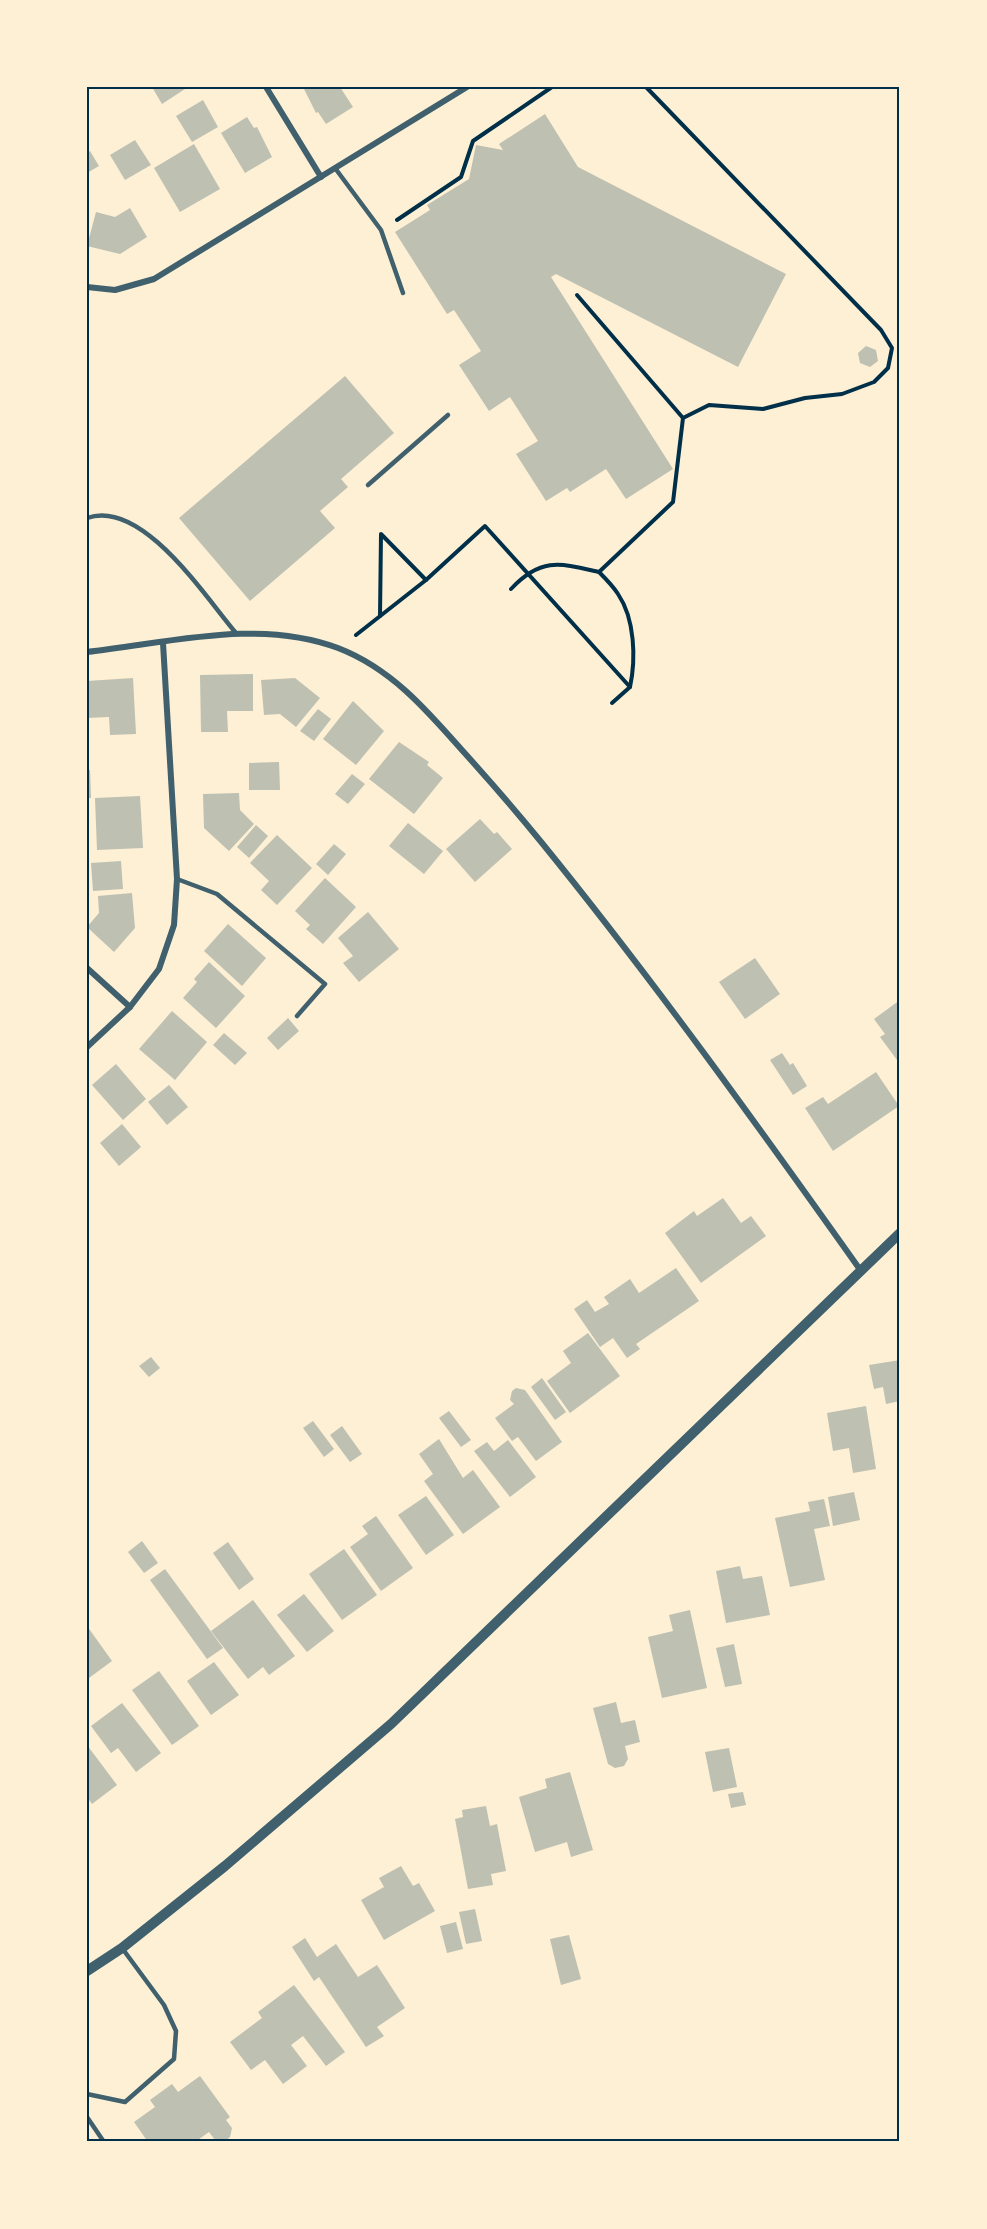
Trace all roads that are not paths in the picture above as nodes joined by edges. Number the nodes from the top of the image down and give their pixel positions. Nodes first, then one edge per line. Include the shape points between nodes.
1 (266, 87) edge
2 (466, 87) edge
3 (335, 168) junction
4 (321, 177) junction
5 (87, 287) edge
6 (403, 293) dead end
7 (448, 415) dead end
8 (368, 485) dead end
9 (87, 518) edge
10 (236, 633) junction
11 (164, 643) junction
12 (87, 652) edge
13 (177, 879) junction
14 (87, 968) edge
15 (130, 1007) junction
16 (297, 1016) dead end
17 (87, 1047) edge
18 (900, 1233) edge
19 (862, 1271) junction
20 (122, 1948) junction
21 (87, 1971) edge
22 (87, 2094) edge
23 (87, 2116) edge
24 (104, 2142) edge

1 - 4 street
2 - 3 street
3 - 4 street
3 - 6 lane via 381,230
4 - 5 street via 154,279 115,290
7 - 8 lane
9 - 10 lane via 97,514 129,521 160,542
10 - 11 street
10 - 19 street via 310,639 339,649 373,664 414,696 504,796 627,948
11 - 12 street
11 - 13 street
13 - 15 street via 174,925 159,969
13 - 16 lane via 218,894 325,984
14 - 15 street
15 - 17 street
18 - 19 street
19 - 20 street via 392,1724
20 - 21 street
20 - 22 lane via 164,2006 176,2031 174,2059 125,2102
23 - 24 lane

